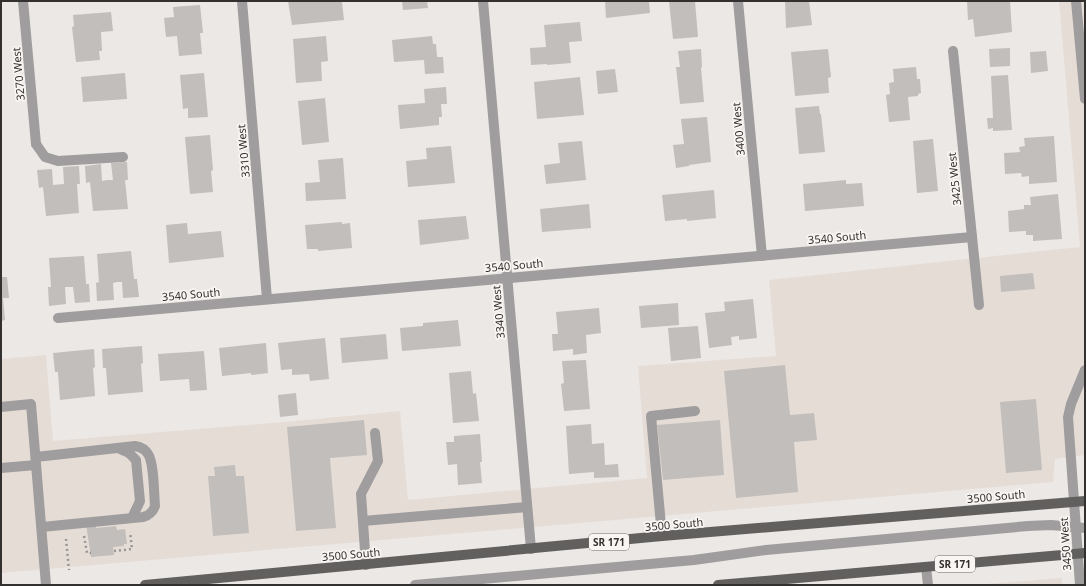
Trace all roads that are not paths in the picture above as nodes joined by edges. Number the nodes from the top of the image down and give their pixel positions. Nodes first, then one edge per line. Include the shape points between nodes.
1 (23, 1) edge
2 (242, 1) edge
3 (483, 1) edge
4 (738, 1) edge
5 (1076, 1) edge
6 (953, 51) dead end
7 (1085, 99) edge
8 (123, 157) dead end
9 (972, 237) junction
10 (762, 256) junction
11 (507, 278) junction
12 (267, 299) junction
13 (979, 305) dead end
14 (58, 318) dead end
15 (1085, 370) edge
16 (1, 407) edge
17 (695, 411) dead end
18 (375, 433) dead end
19 (120, 449) junction
20 (36, 461) junction
21 (1, 468) edge
22 (1085, 500) edge
23 (1074, 501) junction
24 (528, 507) junction
25 (363, 521) junction
26 (131, 522) junction
27 (42, 527) junction
28 (1081, 528) edge
29 (662, 536) junction
30 (532, 549) junction
31 (1082, 554) edge
32 (366, 565) junction
33 (926, 567) junction
34 (46, 585) edge
35 (145, 585) edge
36 (415, 585) edge
37 (718, 585) edge
38 (928, 585) edge
39 (1080, 585) edge

1 - 8 street, 3270 West via 36,144 45,157 58,161
2 - 12 street, 3310 West
3 - 11 street, 3340 West
4 - 10 street, 3400 West
5 - 7 street
6 - 9 street, 3425 West
9 - 10 street, 3540 South
9 - 13 street, 3425 West
10 - 11 street, 3540 South
11 - 12 street, 3540 South
11 - 24 street, 3340 West
12 - 14 street, 3540 South
15 - 23 street, 3450 West via 1068,417
16 - 20 street via 31,404
17 - 29 street via 651,416
18 - 25 street via 378,461 362,494
19 - 20 street
19 - 26 street via 136,460 140,501
19 - 26 street via 141,447 151,461 155,508 145,517
20 - 21 street
20 - 27 street
22 - 23 main road, 3500 South / SR 171
23 - 28 street, 3450 West
23 - 29 main road, 3500 South / SR 171
24 - 25 street
24 - 30 street, 3340 West
25 - 32 street
26 - 27 street
27 - 34 street
28 - 31 street, 3450 West
28 - 36 street via 1028,526
29 - 30 main road, 3500 South / SR 171
30 - 32 main road, 3500 South / SR 171
31 - 33 main road, SR 171
31 - 39 street, 3450 West
32 - 35 main road, 3500 South / SR 171
33 - 37 main road, SR 171
33 - 38 street

